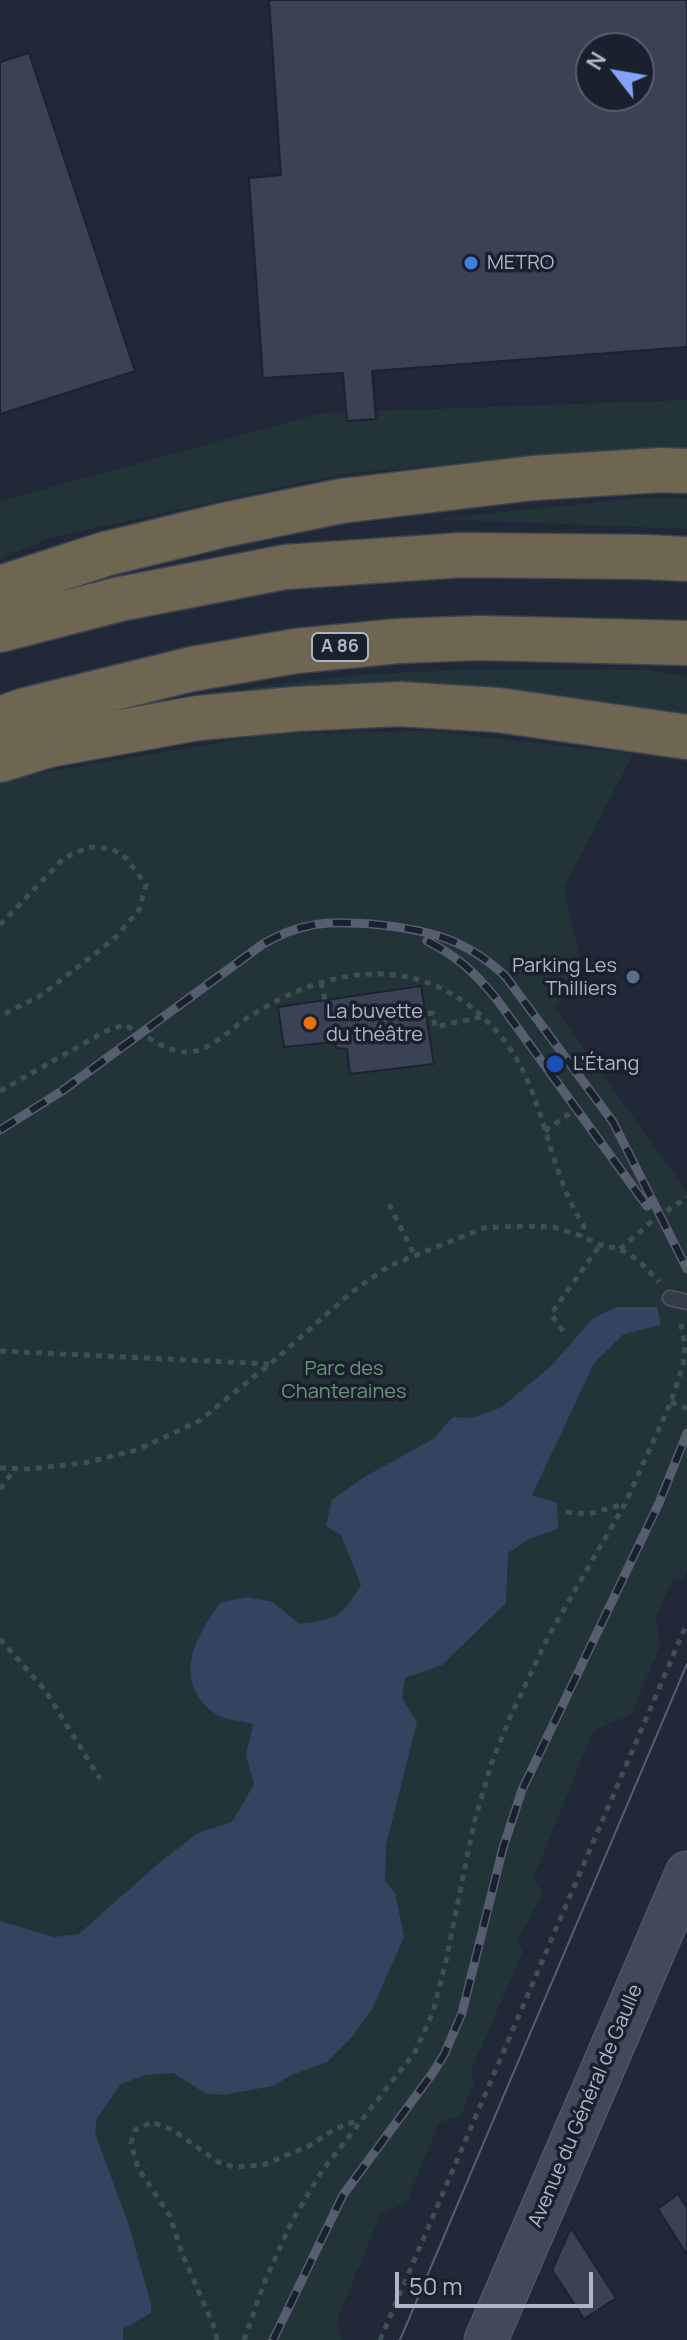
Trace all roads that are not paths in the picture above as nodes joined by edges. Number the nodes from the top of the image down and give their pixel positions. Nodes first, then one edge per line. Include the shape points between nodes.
1 (687, 471) edge
2 (687, 559) edge
3 (0, 588) edge
4 (0, 630) edge
5 (687, 643) edge
6 (0, 719) edge
7 (687, 737) edge
8 (0, 760) edge
9 (670, 1298) road end
10 (687, 1302) edge
11 (687, 1873) edge
12 (486, 2340) edge

1 - 3 highway via 533,478 341,501 105,554
2 - 4 highway via 462,555 285,567 120,599
5 - 6 highway, A 86 via 480,638 296,651 192,669
7 - 8 highway via 498,710 399,704 198,718 49,745
9 - 10 lane
11 - 12 main road, Avenue du Général de Gaulle

